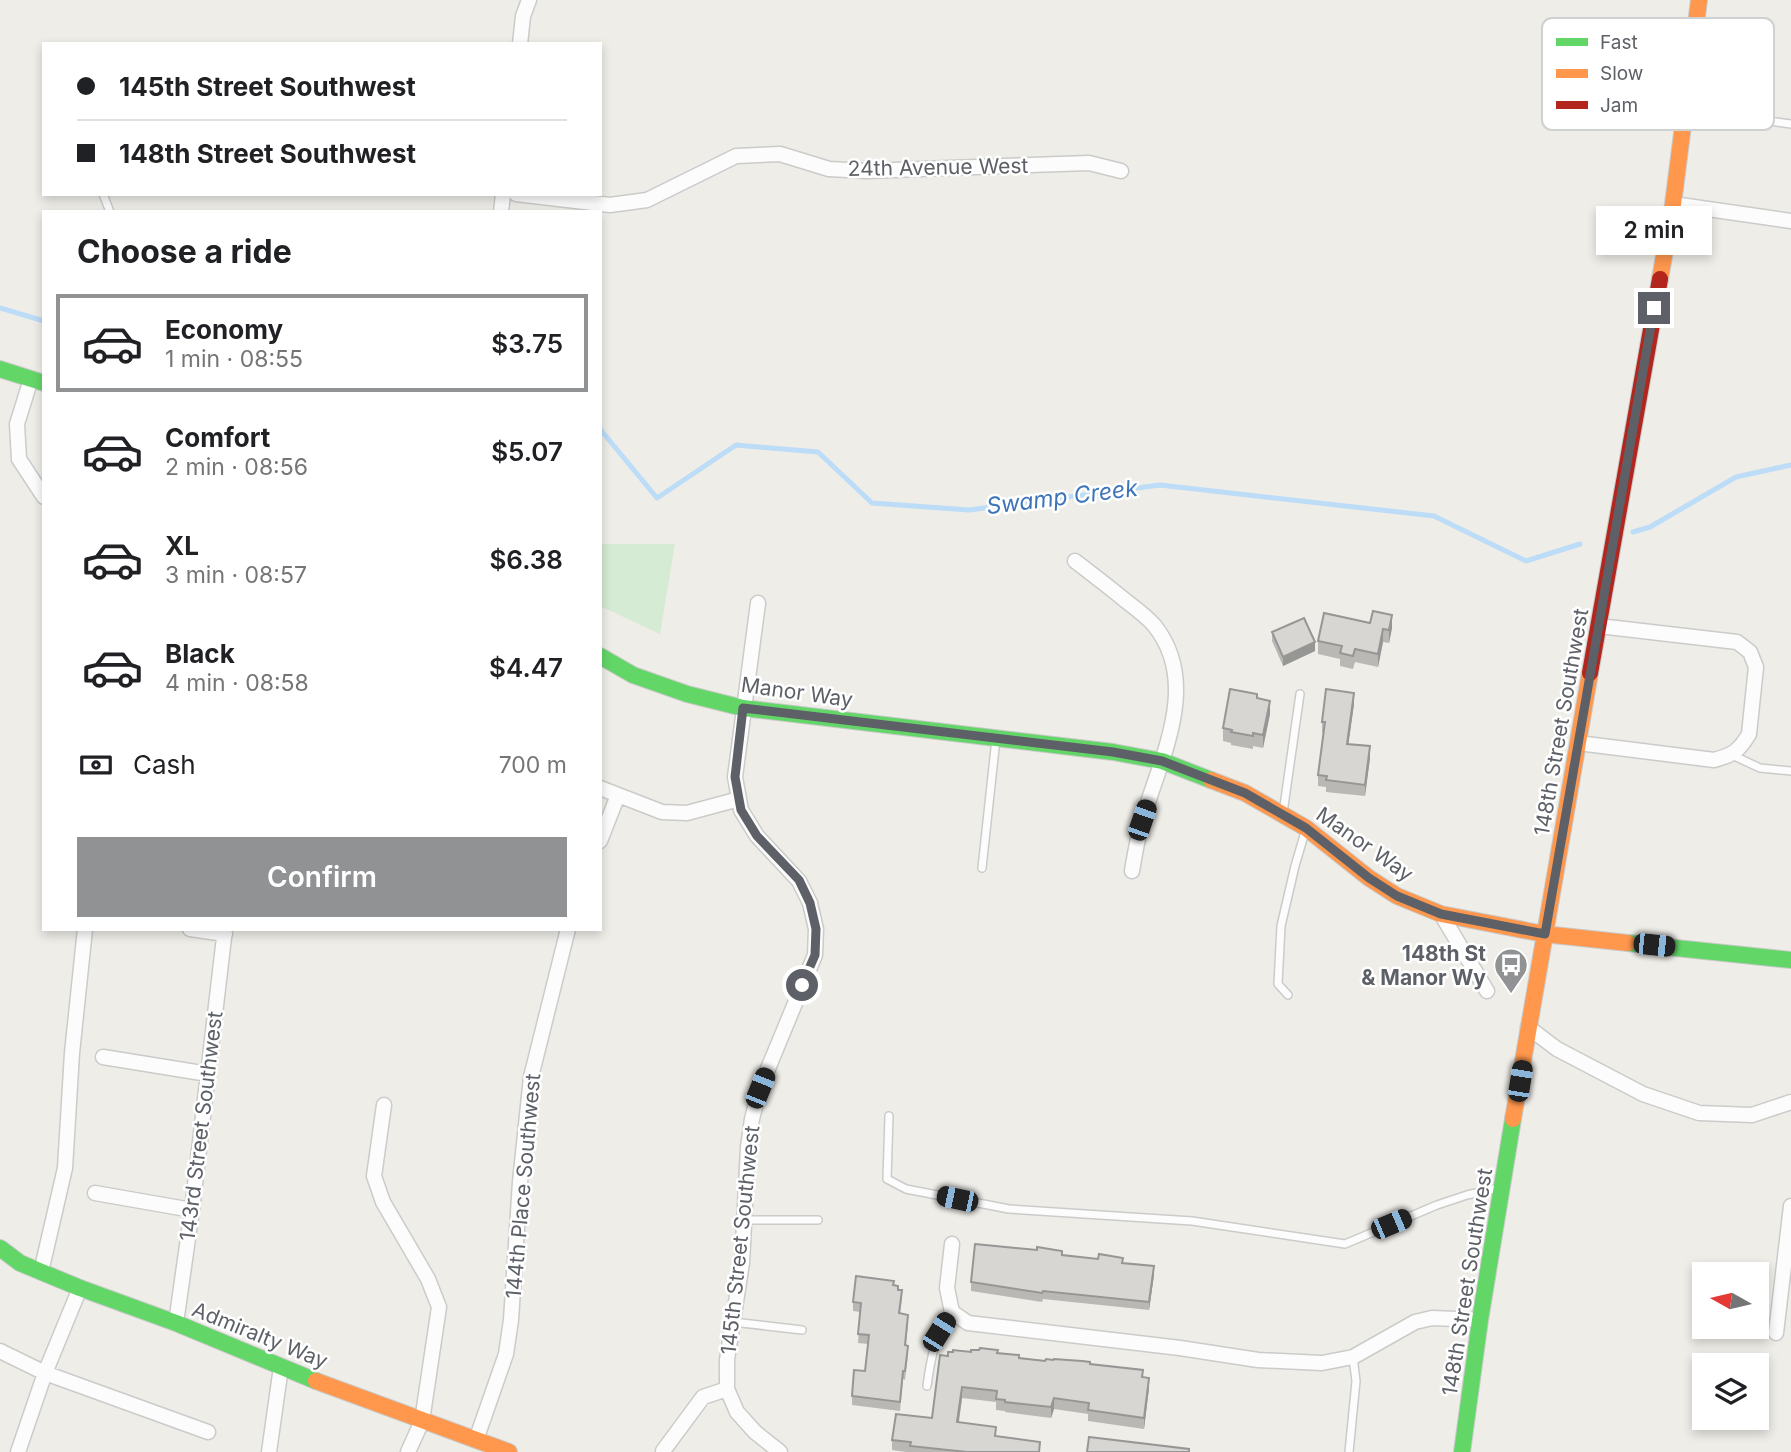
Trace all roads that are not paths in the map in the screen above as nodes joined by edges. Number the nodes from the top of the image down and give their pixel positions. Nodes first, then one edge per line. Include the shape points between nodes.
1 (528, 0) edge
2 (1699, 0) edge
3 (1697, 18) edge
4 (520, 42) edge
5 (1682, 130) edge
6 (1121, 171) dead end
7 (533, 196) edge
8 (1673, 204) junction
9 (1791, 221) edge
10 (0, 369) edge
11 (37, 381) edge
12 (42, 494) edge
13 (1075, 561) dead end
14 (758, 603) dead end
15 (1600, 626) junction
16 (602, 657) edge
17 (1300, 694) dead end
18 (743, 708) junction
19 (996, 738) junction
20 (1578, 743) junction
21 (1732, 755) junction
22 (1162, 761) junction
23 (1791, 771) edge
24 (602, 789) edge
25 (618, 795) junction
26 (739, 799) junction
27 (1283, 814) junction
28 (1306, 828) junction
29 (602, 836) edge
30 (982, 868) dead end
31 (1132, 871) dead end
32 (1441, 914) junction
33 (85, 931) edge
34 (568, 931) edge
35 (225, 932) edge
36 (1545, 934) junction
37 (1791, 960) edge
38 (1487, 991) dead end
39 (1288, 995) dead end
40 (1528, 1027) junction
41 (103, 1057) dead end
42 (208, 1074) junction
43 (1791, 1102) edge
44 (384, 1105) dead end
45 (888, 1116) dead end
46 (1503, 1188) junction
47 (95, 1193) dead end
48 (1791, 1206) edge
49 (192, 1210) junction
50 (744, 1220) junction
51 (818, 1220) dead end
52 (952, 1244) dead end
53 (0, 1248) edge
54 (41, 1272) junction
55 (80, 1288) junction
56 (952, 1312) junction
57 (1480, 1320) junction
58 (733, 1322) junction
59 (176, 1324) junction
60 (802, 1330) dead end
61 (1776, 1333) dead end
62 (0, 1351) edge
63 (1353, 1357) junction
64 (281, 1367) junction
65 (45, 1373) junction
66 (927, 1386) dead end
67 (727, 1389) junction
68 (422, 1421) junction
69 (208, 1432) dead end
70 (476, 1440) junction
71 (663, 1451) edge
72 (18, 1452) edge
73 (269, 1452) edge
74 (408, 1452) edge
75 (509, 1452) edge
76 (780, 1452) edge
77 (1349, 1452) edge
78 (1462, 1452) edge

1 - 4 street
2 - 3 street, 148th Street Southwest
5 - 8 street, 148th Street Southwest
6 - 7 street, 24th Avenue West via 1089,163 866,171 829,169 780,154 747,155 736,156 647,200 610,205
8 - 9 street
8 - 15 street, 148th Street Southwest
10 - 11 street
11 - 12 street via 17,424 19,459
13 - 22 street via 1153,624 1168,647 1177,693
14 - 18 street
15 - 20 street, 148th Street Southwest
15 - 21 street via 1737,642 1750,652 1756,667 1749,734
16 - 18 street, Manor Way via 633,675
17 - 27 lane
18 - 19 street, Manor Way
18 - 26 street, 145th Street Southwest via 735,777
19 - 22 street, Manor Way
19 - 30 lane
20 - 21 street via 1714,760
20 - 36 street, 148th Street Southwest
21 - 23 lane via 1760,768
22 - 27 street, Manor Way via 1245,793
22 - 31 street via 1142,820
24 - 25 street
25 - 26 street via 662,812 687,813
25 - 29 street
26 - 50 street, 145th Street Southwest via 757,836 799,880 816,929 815,955 760,1088 752,1119
27 - 28 street, Manor Way
28 - 32 street, Manor Way via 1397,896
28 - 39 lane via 1281,926 1278,985
32 - 36 street, Manor Way
32 - 38 street
33 - 54 street via 65,1168
34 - 70 street, 144th Place Southwest via 531,1077 506,1354
35 - 42 street, 143rd Street Southwest
36 - 37 street, Manor Way
36 - 40 street, 148th Street Southwest
40 - 43 street via 1557,1049 1643,1094 1699,1113 1752,1115
40 - 46 street, 148th Street Southwest
41 - 42 street
42 - 49 street, 143rd Street Southwest
44 - 68 street via 374,1176 439,1307
45 - 46 lane via 887,1179 906,1189 1009,1209 1192,1220 1345,1244 1437,1205
46 - 57 street, 148th Street Southwest
47 - 49 street
48 - 61 street
49 - 59 street, 143rd Street Southwest
50 - 51 lane
50 - 58 street, 145th Street Southwest
52 - 56 street via 947,1288
53 - 54 street, Admiralty Way
54 - 55 street, Admiralty Way
55 - 59 street, Admiralty Way
55 - 65 street
56 - 63 street via 968,1323 1258,1360 1322,1363
56 - 66 lane via 939,1332
57 - 63 street via 1415,1322
57 - 78 street, 148th Street Southwest
58 - 60 lane
58 - 67 street, 145th Street Southwest
59 - 64 street, Admiralty Way
62 - 65 street
63 - 77 lane via 1356,1381
64 - 68 street, Admiralty Way
64 - 73 street
65 - 69 street
65 - 72 street
67 - 71 street via 704,1397
67 - 76 street via 737,1412
68 - 70 street, Admiralty Way
68 - 74 street
70 - 75 street, Admiralty Way

